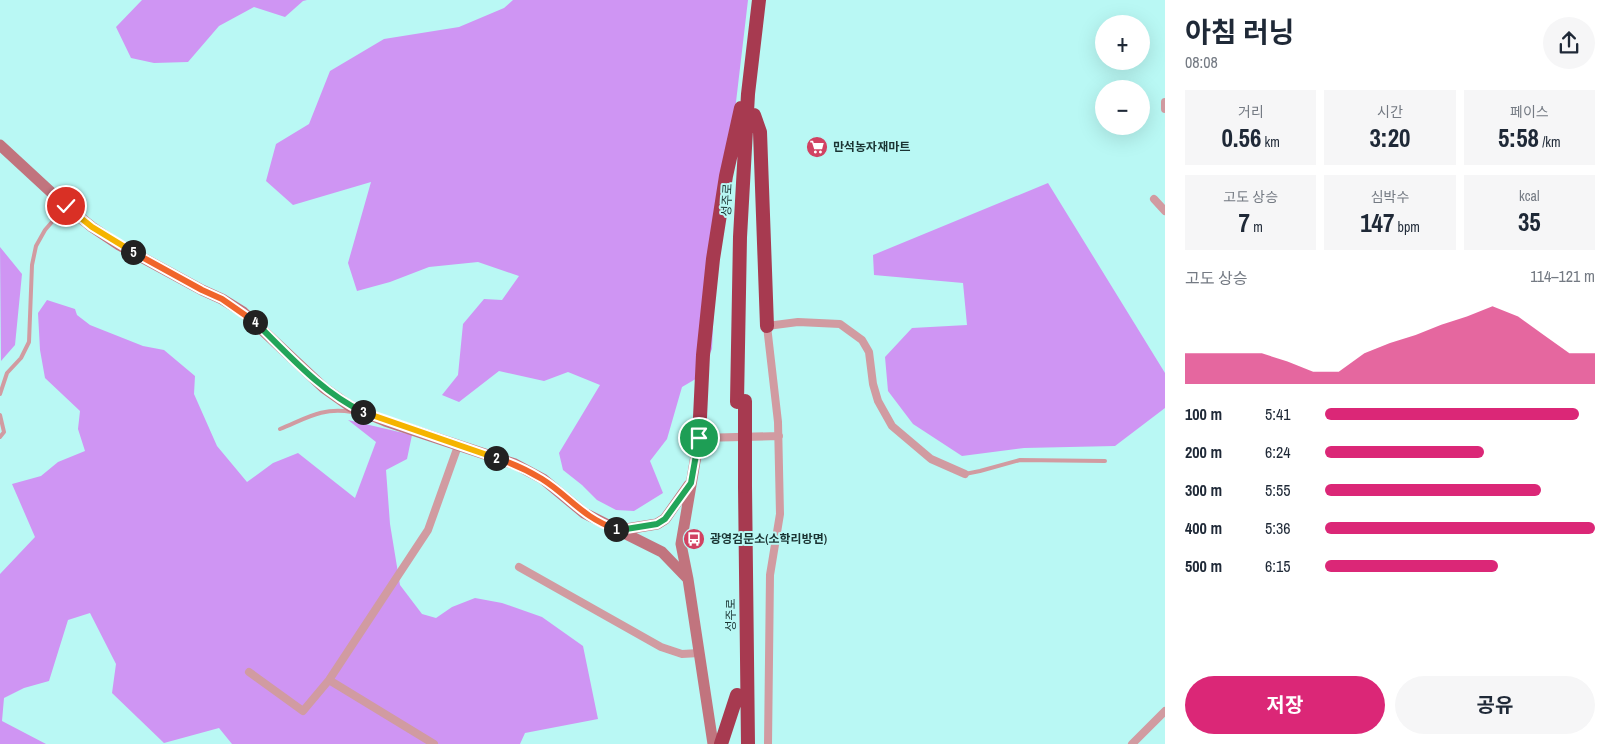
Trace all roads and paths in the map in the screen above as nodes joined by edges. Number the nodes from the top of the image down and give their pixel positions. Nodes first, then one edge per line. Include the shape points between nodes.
1 (759, 0) edge
2 (766, 0) edge
3 (748, 94) junction
4 (1165, 102) edge
5 (1165, 109) edge
6 (754, 115) junction
7 (0, 145) edge
8 (1154, 199) dead end
9 (66, 206) junction
10 (1165, 210) edge
11 (767, 326) junction
12 (0, 394) edge
13 (741, 401) junction
14 (0, 415) edge
15 (369, 415) junction
16 (280, 430) dead end
17 (779, 436) junction
18 (0, 437) edge
19 (699, 438) junction
20 (458, 446) junction
21 (1105, 461) dead end
22 (965, 474) joint
23 (691, 483) junction
24 (741, 487) junction
25 (620, 530) junction
26 (519, 567) dead end
27 (688, 580) junction
28 (699, 653) junction
29 (249, 672) dead end
30 (329, 680) junction
31 (737, 695) junction
32 (1165, 711) edge
33 (434, 744) edge
34 (713, 744) edge
35 (721, 744) edge
36 (738, 744) edge
37 (748, 744) edge
38 (768, 744) edge
39 (1132, 744) edge

1 - 3 highway, 성주로
2 - 6 highway, 성주로
3 - 13 highway, 성주로 via 740,236
3 - 19 highway via 739,110 716,232 704,337
4 - 5 street
6 - 11 highway via 760,132
6 - 13 highway, 성주로
7 - 9 street
8 - 10 street
9 - 12 lane via 36,246 32,265 29,342 8,372
9 - 15 street via 119,245 243,312 324,388
11 - 17 street
11 - 22 street via 798,322 840,324 862,340 869,352 878,401 892,426 931,459
13 - 24 highway, bridge
14 - 18 lane via 4,432
15 - 16 lane via 337,410 319,413
15 - 20 street
17 - 19 street
17 - 38 street via 780,514 770,575
19 - 23 street
20 - 25 street via 515,464 543,479 584,513
20 - 30 street via 428,530
21 - 22 lane via 1020,460
23 - 25 street via 665,519 657,524
23 - 27 street via 681,544
24 - 31 highway, 성주로
24 - 37 highway, 성주로
25 - 27 street via 662,552
26 - 28 street via 661,648 682,654
27 - 28 street
28 - 34 street
29 - 30 street via 303,711
30 - 33 street
31 - 35 highway
31 - 36 highway, 성주로
32 - 39 street

